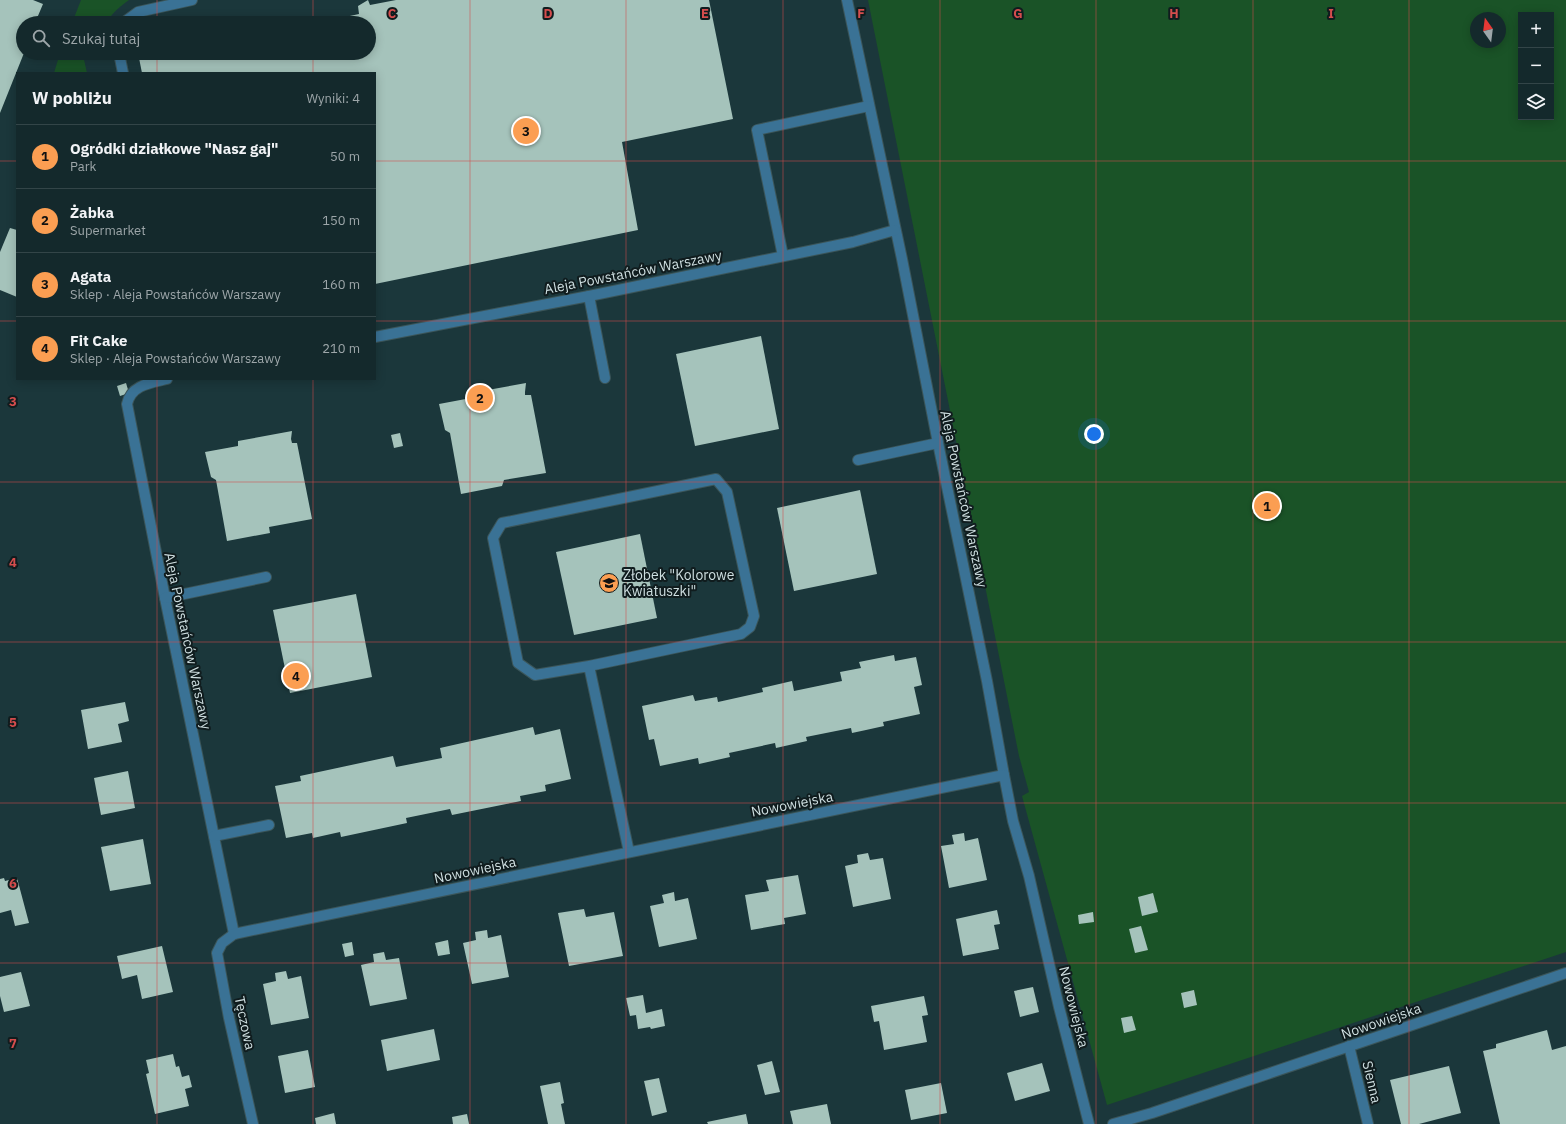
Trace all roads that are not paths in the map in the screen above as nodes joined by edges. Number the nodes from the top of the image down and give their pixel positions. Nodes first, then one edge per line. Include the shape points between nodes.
1 (192, 0) edge
2 (847, 0) edge
3 (133, 16) edge
4 (120, 60) edge
5 (123, 72) edge
6 (869, 106) junction
7 (895, 230) junction
8 (783, 256) junction
9 (589, 296) junction
10 (376, 337) edge
11 (605, 378) dead end
12 (164, 380) edge
13 (938, 444) junction
14 (858, 460) dead end
15 (266, 577) dead end
16 (165, 598) junction
17 (589, 666) junction
18 (1004, 775) junction
19 (269, 825) dead end
20 (214, 836) junction
21 (629, 852) junction
22 (234, 934) junction
23 (1566, 973) edge
24 (1349, 1046) junction
25 (252, 1124) edge
26 (1089, 1124) edge
27 (1113, 1124) edge
28 (1368, 1124) edge

1 - 3 street via 138,12
2 - 6 street, Aleja Powstańców Warszawy
4 - 5 street
6 - 7 street, Aleja Powstańców Warszawy
6 - 8 street via 757,130
7 - 8 street, Aleja Powstańców Warszawy via 853,242
7 - 13 street, Aleja Powstańców Warszawy
8 - 9 street, Aleja Powstańców Warszawy
9 - 10 street, Aleja Powstańców Warszawy
9 - 11 street
12 - 16 street, Aleja Powstańców Warszawy via 135,389 127,404
13 - 14 street
13 - 18 street, Aleja Powstańców Warszawy
15 - 16 street
16 - 20 street, Aleja Powstańców Warszawy
17 - 17 street via 741,634 750,627 754,616 727,492 716,479 502,523 493,538 518,663 535,675
17 - 21 street
18 - 21 street, Nowowiejska
18 - 26 street, Nowowiejska
19 - 20 street
20 - 22 street, Aleja Powstańców Warszawy
21 - 22 street, Nowowiejska
22 - 25 street, Tęczowa via 222,943 217,953
23 - 24 street, Nowowiejska
24 - 27 street, Nowowiejska via 1152,1114
24 - 28 street, Sienna

